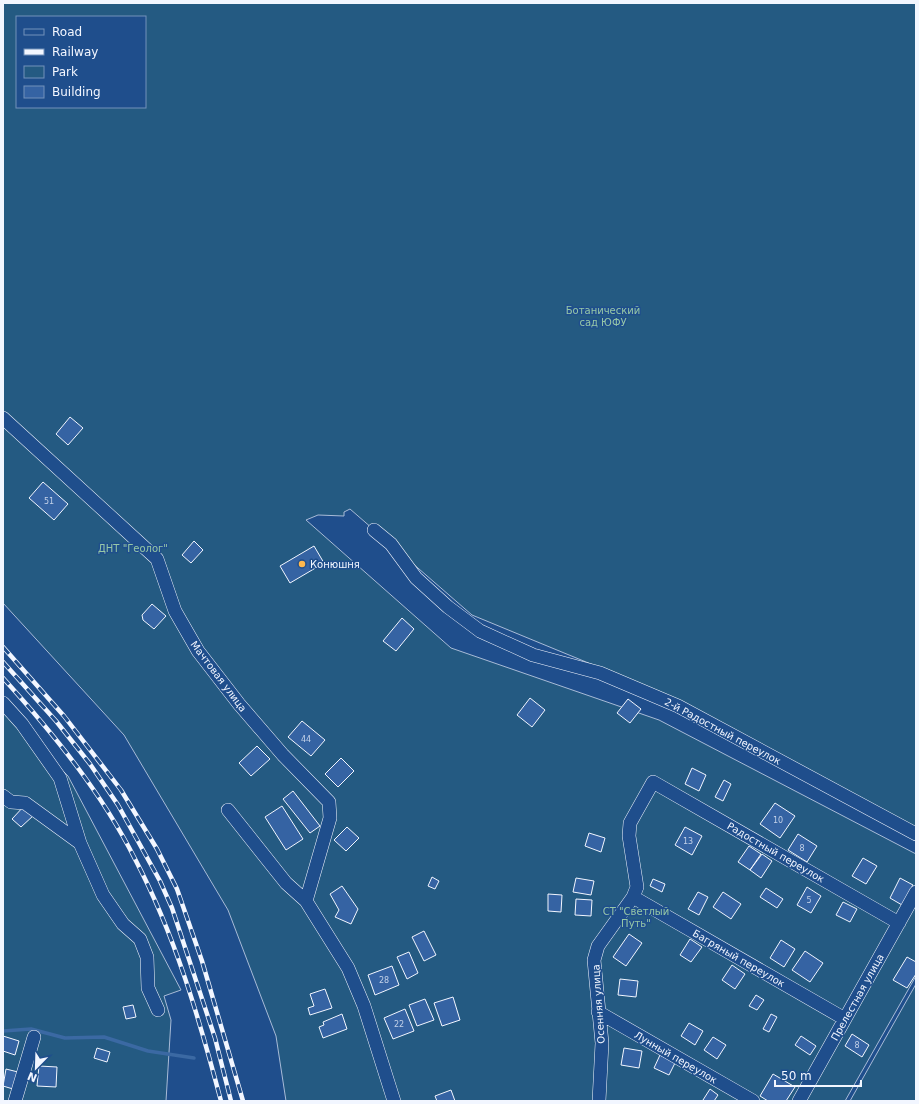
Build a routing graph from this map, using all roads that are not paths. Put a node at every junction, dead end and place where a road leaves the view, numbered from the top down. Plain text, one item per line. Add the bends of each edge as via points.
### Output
1 (3, 418) edge
2 (374, 530) dead end
3 (3, 703) edge
4 (653, 782) joint
5 (3, 796) edge
6 (228, 810) dead end
7 (916, 834) edge
8 (80, 843) junction
9 (916, 892) edge
10 (633, 896) junction
11 (306, 901) junction
12 (899, 923) junction
13 (158, 1010) dead end
14 (598, 1012) junction
15 (845, 1019) junction
16 (34, 1037) dead end
17 (15, 1101) edge
18 (394, 1101) edge
19 (599, 1101) edge
20 (753, 1101) edge
21 (799, 1101) edge

1 - 11 street, Мачтовая улица via 156,559 175,611 198,650 239,704 283,755 329,802 330,818
2 - 7 street, 2-й Радостный переулок via 391,544 416,578 480,631 533,655 600,673 678,706
3 - 8 street via 22,724 60,778
4 - 10 street, Осенняя улица via 630,823 629,836 637,886
4 - 12 street, Радостный переулок
5 - 8 street via 11,802 25,803
6 - 11 street via 286,883
8 - 13 street via 103,895 123,924 140,939 147,957 148,988
9 - 12 street, Прелестная улица
10 - 14 street, Осенняя улица via 598,946 594,960
10 - 15 street, Багряный переулок
11 - 18 street via 348,968 364,1006
12 - 15 street, Прелестная улица
14 - 19 street, Осенняя улица via 602,1043
14 - 20 street, Лунный переулок
15 - 21 street, Прелестная улица
16 - 17 street

